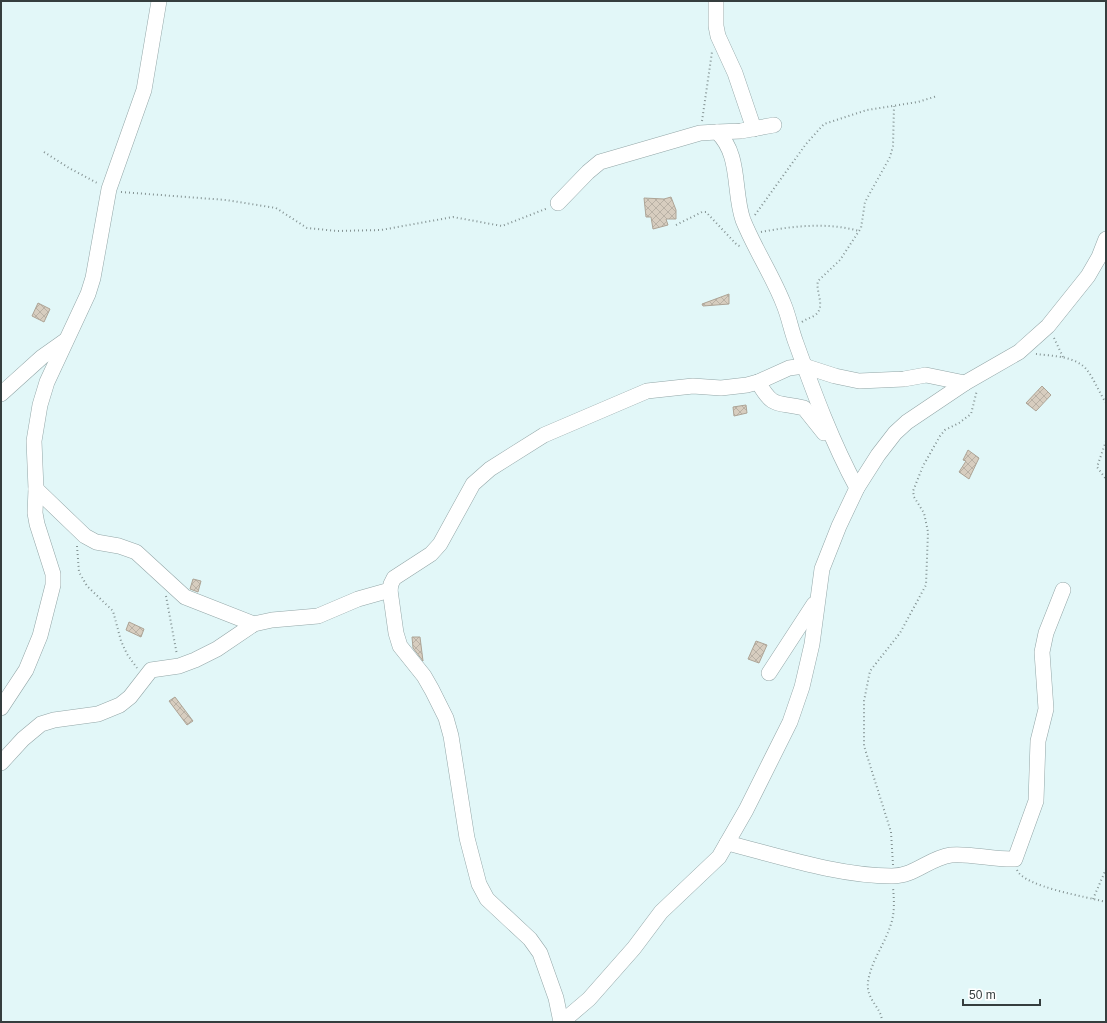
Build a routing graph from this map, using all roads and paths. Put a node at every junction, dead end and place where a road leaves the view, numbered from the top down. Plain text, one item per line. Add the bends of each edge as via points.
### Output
1 (159, 1) edge
2 (716, 1) edge
3 (718, 36) junction
4 (937, 96) dead end
5 (894, 106) junction
6 (774, 125) dead end
7 (748, 130) junction
8 (717, 132) junction
9 (700, 133) junction
10 (44, 152) dead end
11 (735, 169) junction
12 (108, 189) junction
13 (558, 203) joint
14 (676, 225) dead end
15 (859, 231) junction
16 (751, 238) junction
17 (1106, 239) edge
18 (801, 323) dead end
19 (1048, 326) junction
20 (67, 339) junction
21 (1019, 352) junction
22 (1063, 357) junction
23 (804, 366) junction
24 (982, 374) junction
25 (758, 382) junction
26 (965, 383) junction
27 (1, 394) edge
28 (1106, 402) edge
29 (1106, 440) edge
30 (838, 453) junction
31 (1106, 479) edge
32 (858, 488) junction
33 (36, 489) junction
34 (78, 531) junction
35 (164, 578) junction
36 (390, 590) junction
37 (1062, 590) dead end
38 (817, 598) junction
39 (254, 624) junction
40 (179, 666) junction
41 (770, 673) dead end
42 (144, 677) junction
43 (1, 708) edge
44 (1, 764) edge
45 (728, 843) junction
46 (1015, 859) junction
47 (1106, 869) edge
48 (893, 876) junction
49 (1093, 899) junction
50 (1106, 902) edge
51 (562, 1022) edge
52 (882, 1022) edge

1 - 12 street via 144,90
2 - 3 street
3 - 7 street via 735,74
3 - 9 path via 709,62
4 - 5 path
5 - 15 path via 890,157 865,202
5 - 16 path via 867,110 824,124 816,131 761,204
6 - 7 street
7 - 8 street
7 - 11 street via 736,153
8 - 9 street
8 - 11 street via 731,155
9 - 13 street via 600,162
10 - 12 path
11 - 16 street via 738,201
12 - 13 path via 226,200 276,208 308,228 337,231 381,230 453,218 502,226
12 - 20 street via 93,278
14 - 16 path via 706,212 737,245 746,248
15 - 16 path via 824,225 776,230
15 - 18 path via 840,260 818,281 821,306 818,312
16 - 23 street via 784,305
17 - 19 street via 1088,276
19 - 21 street
19 - 22 path
20 - 27 street
20 - 33 street via 47,382 38,411 34,441
21 - 22 path
21 - 24 street
22 - 28 path via 1086,369
23 - 25 street via 789,368
23 - 26 street via 860,381 926,375
23 - 30 street
24 - 26 street
24 - 48 path via 971,414 945,430 923,466 914,497 924,513 928,532 926,585 900,633 870,671 864,701 864,746 891,832
25 - 30 street via 769,399 776,403 804,408 809,412
25 - 36 street via 721,388 693,386 647,391 526,445 479,477 468,491 440,544 431,554 394,578
26 - 32 street via 901,427 887,443
29 - 31 path via 1097,467
30 - 32 street
32 - 38 street via 822,569
33 - 34 street
33 - 43 street via 35,513 53,574 53,585 40,636 26,670
34 - 35 street via 96,542 136,552
34 - 42 path via 79,572 86,586 113,612 127,654
35 - 39 street via 185,596
35 - 40 path
36 - 39 street via 358,599 318,616
36 - 51 street via 400,646 424,676 446,718 467,838 479,884 487,899 530,939 540,953
37 - 46 street via 1046,633 1042,652 1046,702 1038,741 1036,802
38 - 41 street
38 - 45 street via 809,664 790,722
39 - 40 street via 217,649
40 - 42 street via 151,670
42 - 44 street via 130,698 111,710 41,724 23,739
45 - 48 street via 836,870
45 - 51 street via 711,866 661,912 634,948 589,999
46 - 48 street via 998,860 952,855 941,857 917,870
46 - 49 path via 1019,875 1023,878 1042,886
47 - 49 path
48 - 52 path via 894,913 874,960 868,984 870,998 881,1013
49 - 50 path

